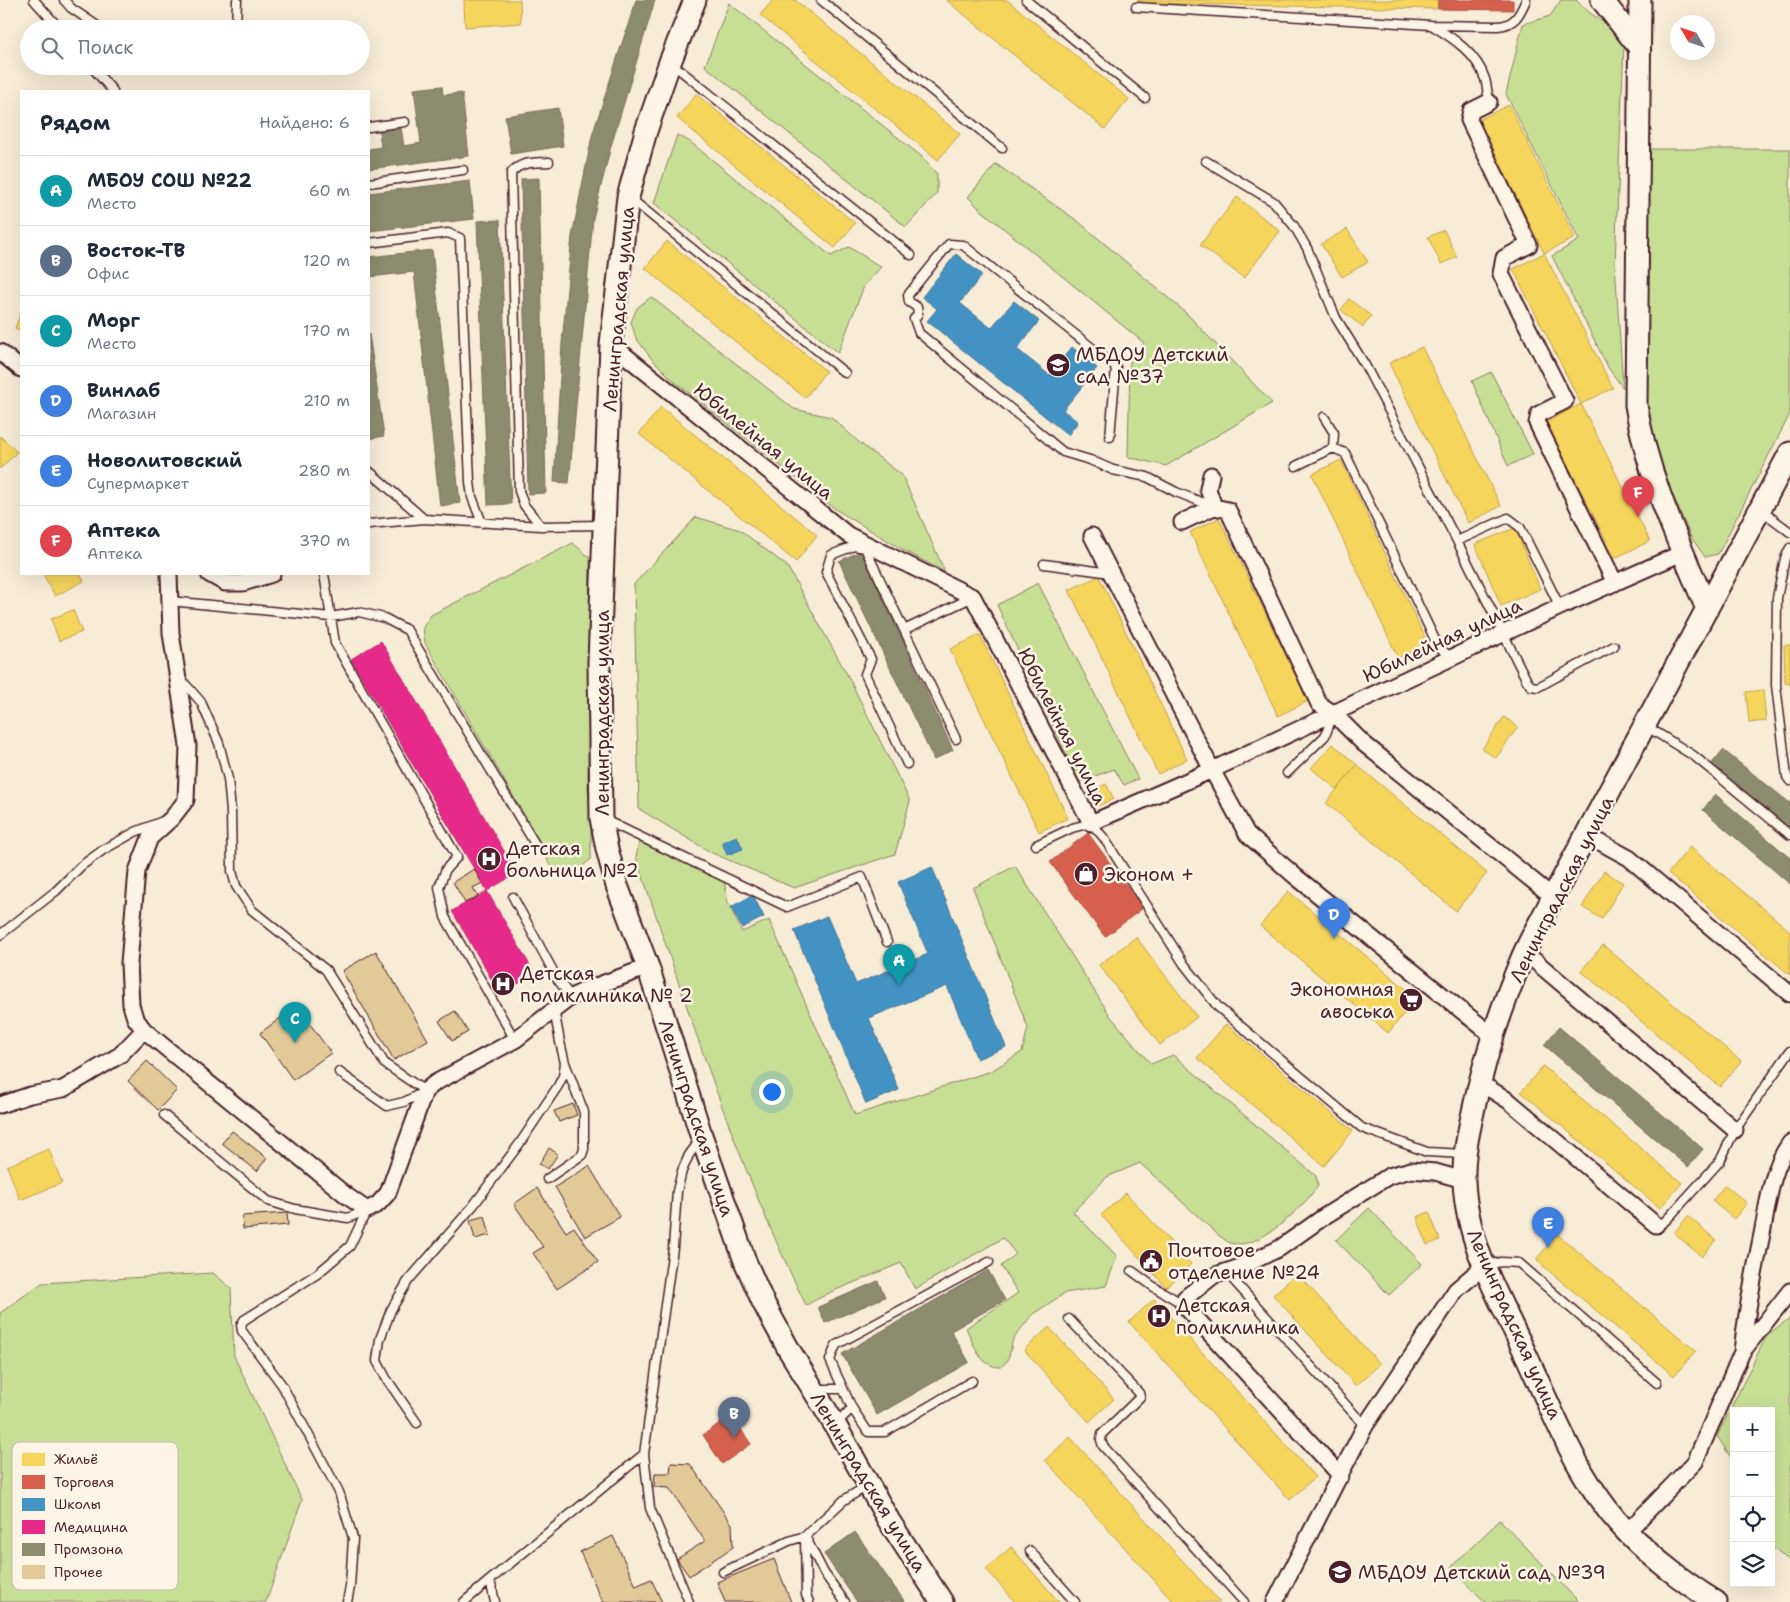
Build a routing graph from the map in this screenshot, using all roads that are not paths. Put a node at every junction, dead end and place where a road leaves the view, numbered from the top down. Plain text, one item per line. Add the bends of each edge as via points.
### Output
1 (34, 0) edge
2 (64, 0) edge
3 (237, 0) edge
4 (695, 0) edge
5 (821, 0) edge
6 (1026, 0) edge
7 (1526, 0) edge
8 (1602, 0) edge
9 (1640, 0) edge
10 (1136, 8) dead end
11 (52, 20) edge
12 (89, 20) edge
13 (236, 20) edge
14 (1431, 25) junction
15 (1640, 47) junction
16 (670, 62) junction
17 (98, 75) edge
18 (112, 90) edge
19 (1145, 98) dead end
20 (1489, 102) joint
21 (406, 122) dead end
22 (370, 126) edge
23 (1002, 148) dead end
24 (1206, 161) dead end
25 (549, 162) dead end
26 (463, 170) dead end
27 (370, 183) edge
28 (628, 197) junction
29 (370, 243) edge
30 (911, 255) dead end
31 (611, 344) junction
32 (0, 352) edge
33 (20, 368) edge
34 (844, 373) dead end
35 (1324, 417) dead end
36 (1110, 437) dead end
37 (1333, 448) junction
38 (1790, 453) edge
39 (1296, 466) dead end
40 (370, 472) edge
41 (1211, 475) dead end
42 (1214, 507) junction
43 (1761, 510) junction
44 (424, 519) junction
45 (1182, 522) dead end
46 (482, 523) junction
47 (370, 524) edge
48 (604, 525) junction
49 (541, 526) junction
50 (1790, 532) edge
51 (1092, 536) dead end
52 (847, 541) junction
53 (1457, 541) junction
54 (1790, 548) edge
55 (1682, 553) junction
56 (1044, 564) dead end
57 (1111, 573) junction
58 (169, 575) edge
59 (211, 575) edge
60 (269, 575) edge
61 (324, 575) edge
62 (1616, 583) junction
63 (973, 597) junction
64 (170, 601) junction
65 (1560, 607) junction
66 (1707, 609) junction
67 (331, 617) junction
68 (904, 630) junction
69 (1503, 634) junction
70 (1614, 646) dead end
71 (1451, 658) junction
72 (178, 675) junction
73 (1334, 713) junction
74 (1645, 725) junction
75 (956, 739) dead end
76 (907, 764) dead end
77 (1212, 770) junction
78 (1287, 773) dead end
79 (1790, 781) edge
80 (172, 818) junction
81 (601, 818) junction
82 (1090, 823) junction
83 (1587, 835) junction
84 (1790, 835) edge
85 (1036, 844) dead end
86 (538, 849) dead end
87 (513, 897) dead end
88 (1553, 897) junction
89 (0, 935) edge
90 (887, 942) dead end
91 (1523, 957) junction
92 (648, 968) junction
93 (1790, 994) edge
94 (571, 997) junction
95 (554, 1009) junction
96 (144, 1030) junction
97 (1493, 1036) junction
98 (515, 1040) junction
99 (1790, 1051) edge
100 (566, 1063) junction
101 (339, 1072) dead end
102 (1479, 1085) junction
103 (425, 1091) junction
104 (0, 1105) edge
105 (164, 1115) dead end
106 (1734, 1130) junction
107 (702, 1138) junction
108 (1790, 1143) edge
109 (1464, 1154) junction
110 (547, 1179) dead end
111 (1464, 1180) junction
112 (367, 1210) junction
113 (1656, 1225) joint
114 (989, 1262) dead end
115 (1484, 1265) junction
116 (1132, 1271) dead end
117 (1226, 1272) junction
118 (1790, 1291) edge
119 (1183, 1304) junction
120 (1069, 1318) dead end
121 (1742, 1352) junction
122 (972, 1381) dead end
123 (1657, 1384) dead end
124 (812, 1389) junction
125 (842, 1389) junction
126 (852, 1408) junction
127 (417, 1424) dead end
128 (835, 1425) junction
129 (1365, 1426) junction
130 (644, 1454) junction
131 (1340, 1476) junction
132 (868, 1484) junction
133 (1627, 1532) junction
134 (805, 1536) junction
135 (1030, 1551) dead end
136 (723, 1572) dead end
137 (490, 1580) junction
138 (1708, 1600) edge
139 (347, 1602) edge
140 (464, 1602) edge
141 (495, 1602) edge
142 (689, 1602) edge
143 (809, 1602) edge
144 (844, 1602) edge
145 (942, 1602) edge
146 (1075, 1602) edge
147 (1244, 1602) edge
148 (1275, 1602) edge

1 - 11 lane
2 - 12 lane
3 - 13 lane
4 - 16 main road, Ленинградская улица
5 - 23 lane
6 - 19 lane
7 - 14 lane via 1517,18 1506,25
8 - 15 main road
9 - 15 main road
10 - 14 lane
14 - 20 lane via 1453,38 1472,57 1484,77
15 - 55 main road via 1636,405 1648,459
16 - 28 main road, Ленинградская улица
16 - 30 lane
17 - 18 lane
20 - 62 street via 1470,111 1469,120 1529,246 1504,258 1501,274 1565,401 1538,414 1537,423
21 - 22 lane
24 - 53 lane via 1274,202 1294,226 1307,248 1336,318 1365,364
25 - 49 lane via 516,167 511,173 520,491 524,505
26 - 27 lane
28 - 31 main road, Ленинградская улица
28 - 34 lane
29 - 46 lane via 448,233 460,238 470,482
31 - 48 main road, Ленинградская улица
31 - 52 street, Юбилейная улица
32 - 33 street
35 - 37 lane via 1334,433
36 - 42 lane via 1116,367 963,245 949,244 908,295 909,302 917,307 918,314 914,319 919,333 1063,452 1112,470 1147,477
37 - 39 lane
37 - 71 lane via 1345,454 1438,646
38 - 43 main road, Ленинградская улица
40 - 44 lane
41 - 42 street via 1208,489
42 - 45 street
42 - 73 street via 1228,510 1320,704
43 - 50 lane
43 - 66 main road, Ленинградская улица
44 - 46 lane
44 - 47 lane
46 - 49 lane
48 - 49 lane
48 - 81 main road, Ленинградская улица via 599,662
51 - 57 street
52 - 63 street, Юбилейная улица
52 - 68 lane via 865,548
52 - 76 lane via 831,555 826,572 871,659 865,674
53 - 65 lane via 1508,518 1520,527
53 - 69 lane
54 - 79 lane via 1785,558 1778,598 1776,685
55 - 62 street, Юбилейная улица
55 - 66 main road
56 - 57 lane
57 - 77 street
58 - 64 street
59 - 60 street via 225,583 242,583
61 - 67 lane
62 - 65 street, Юбилейная улица
63 - 68 lane
63 - 82 street, Юбилейная улица
64 - 67 lane
64 - 72 street
65 - 69 street, Юбилейная улица
66 - 74 main road, Ленинградская улица
67 - 86 lane via 359,612 384,618 407,630
67 - 98 lane via 335,643 457,856 446,869 440,887 445,917
68 - 75 lane
69 - 70 lane via 1527,681 1538,688
69 - 71 street, Юбилейная улица
71 - 73 street, Юбилейная улица
72 - 80 street via 188,746 186,800
72 - 103 lane via 201,702 219,743 228,779 232,871 236,886 252,910 326,970 385,1064
73 - 77 street, Юбилейная улица
73 - 78 lane via 1325,736
73 - 88 street via 1363,743
74 - 83 main road, Ленинградская улица
74 - 84 lane via 1694,756
77 - 82 street, Юбилейная улица
77 - 97 street via 1248,834 1295,876
80 - 89 lane via 103,850
80 - 96 street via 150,838 137,871 129,963 131,1005
81 - 90 lane via 787,907 862,877
81 - 92 main road, Ленинградская улица via 617,886
82 - 85 lane
82 - 109 lane via 1104,838 1184,964 1218,1007 1362,1128 1426,1152
83 - 88 main road, Ленинградская улица
83 - 93 street via 1629,858
87 - 94 lane via 558,980
88 - 91 main road, Ленинградская улица
91 - 97 main road, Ленинградская улица
91 - 106 street via 1535,962
92 - 94 street
92 - 107 main road, Ленинградская улица
94 - 95 street
95 - 98 street
95 - 100 lane
96 - 104 street via 120,1055 63,1089
96 - 112 street
97 - 102 main road, Ленинградская улица
98 - 103 street via 435,1082
99 - 106 lane
100 - 110 lane via 584,1112 584,1149 582,1155
100 - 127 lane via 558,1086 520,1143 473,1206 408,1281 380,1339 377,1361
101 - 103 lane via 387,1106 404,1102
102 - 109 main road, Ленинградская улица
102 - 113 street via 1508,1101
103 - 112 street via 388,1193
105 - 112 lane via 268,1201 348,1218
106 - 113 lane via 1720,1161 1671,1216
107 - 124 main road, Ленинградская улица via 744,1260 763,1302
107 - 130 lane via 689,1155 677,1191 673,1248
108 - 121 street via 1783,1152 1772,1184 1746,1313
109 - 111 main road, Ленинградская улица
111 - 115 main road, Ленинградская улица via 1467,1212
111 - 117 street via 1411,1170 1389,1176 1280,1248
112 - 139 lane via 350,1246 317,1274 241,1325 242,1331 282,1386 339,1492 353,1538
114 - 125 lane via 836,1345 830,1360
115 - 123 lane via 1501,1262 1519,1264
115 - 129 street via 1456,1290
115 - 133 main road, Ленинградская улица via 1571,1451 1598,1496
116 - 119 lane
117 - 119 street via 1213,1276
117 - 129 lane
118 - 121 street
119 - 131 street
120 - 147 lane via 1139,1393 1140,1397 1102,1434 1104,1446
121 - 133 street via 1695,1462
122 - 126 lane via 885,1432 868,1432
124 - 125 lane
124 - 128 main road, Ленинградская улица
125 - 126 lane
126 - 128 lane
128 - 132 main road, Ленинградская улица
129 - 131 street
130 - 137 lane
130 - 142 lane via 650,1508
131 - 148 street
132 - 134 lane via 844,1500
132 - 145 main road, Ленинградская улица
133 - 138 main road, Ленинградская улица
134 - 136 lane
134 - 143 lane via 806,1595
134 - 144 lane
135 - 146 lane
137 - 140 lane
137 - 141 lane

